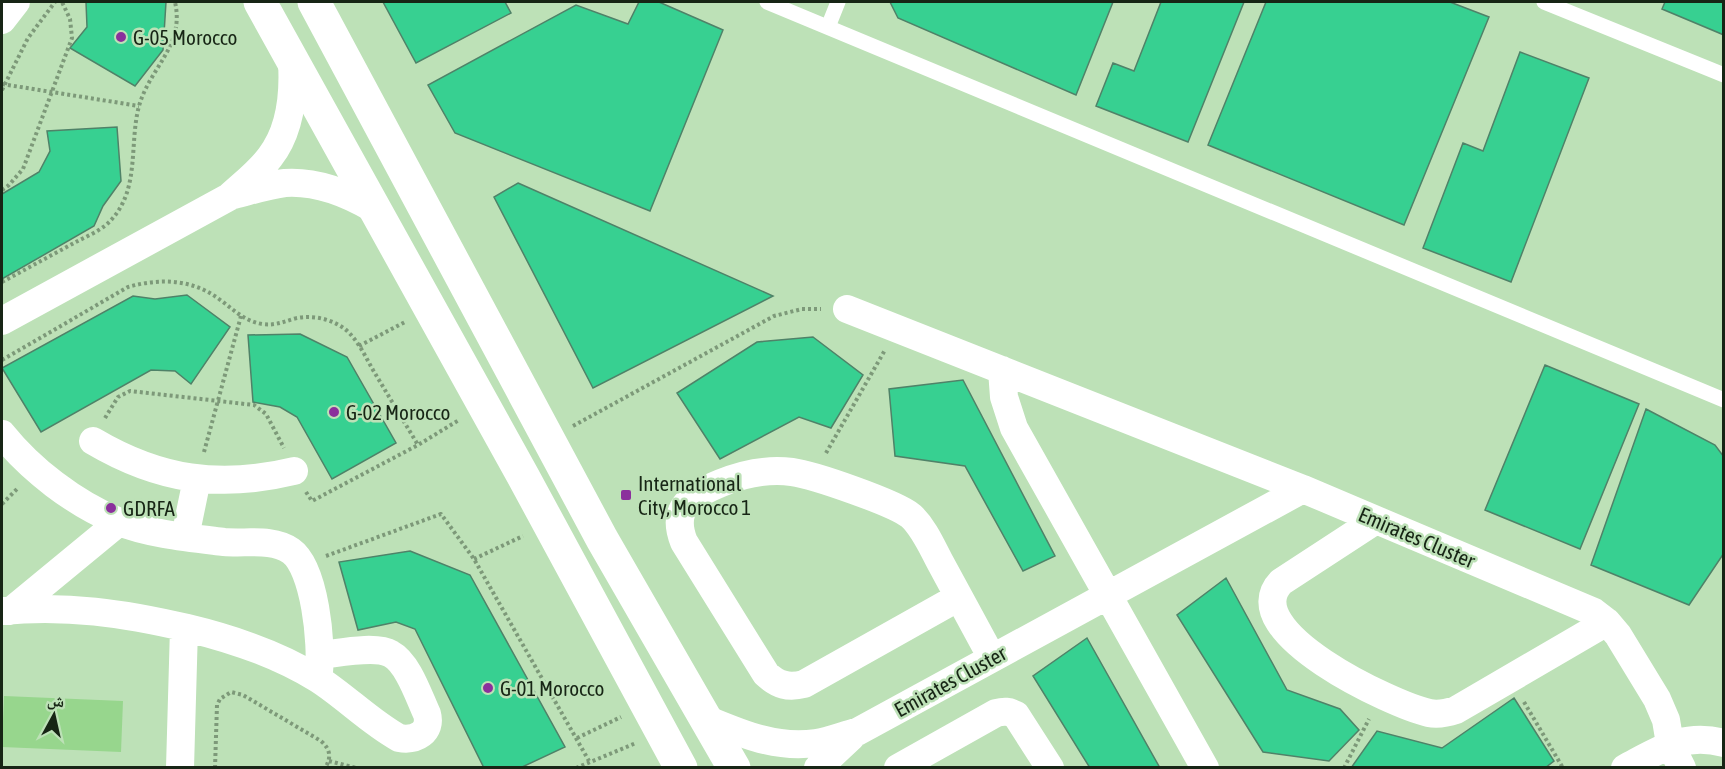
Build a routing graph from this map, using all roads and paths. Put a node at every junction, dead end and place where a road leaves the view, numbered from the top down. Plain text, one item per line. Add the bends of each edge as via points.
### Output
1 (16, 2) edge
2 (56, 2) edge
3 (62, 2) edge
4 (177, 2) edge
5 (260, 2) edge
6 (314, 2) edge
7 (767, 2) edge
8 (838, 2) edge
9 (1544, 2) edge
10 (2, 21) edge
11 (828, 27) junction
12 (292, 62) junction
13 (1724, 75) edge
14 (2, 84) edge
15 (2, 90) edge
16 (53, 92) junction
17 (139, 106) junction
18 (2, 190) edge
19 (229, 197) junction
20 (374, 209) junction
21 (2, 282) edge
22 (429, 309) junction
23 (847, 309) joint
24 (241, 316) junction
25 (2, 321) edge
26 (897, 329) junction
27 (359, 346) junction
28 (2, 360) edge
29 (1002, 370) junction
30 (1724, 400) edge
31 (216, 402) junction
32 (482, 406) junction
33 (2, 434) edge
34 (548, 439) junction
35 (93, 441) joint
36 (418, 445) junction
37 (294, 471) junction
38 (523, 476) junction
39 (812, 477) junction
40 (197, 479) junction
41 (1303, 489) junction
42 (1376, 520) junction
43 (119, 522) junction
44 (549, 524) junction
45 (185, 537) junction
46 (602, 539) junction
47 (474, 559) junction
48 (303, 564) junction
49 (1107, 596) junction
50 (959, 597) junction
51 (6, 611) edge
52 (1607, 622) junction
53 (184, 628) junction
54 (992, 658) junction
55 (1510, 678) junction
56 (1382, 695) junction
57 (706, 720) junction
58 (857, 732) junction
59 (577, 738) junction
60 (1724, 743) edge
61 (664, 744) edge
62 (1676, 756) edge
63 (329, 761) junction
64 (589, 761) junction
65 (180, 768) edge
66 (215, 768) edge
67 (326, 768) edge
68 (356, 768) edge
69 (576, 768) edge
70 (734, 768) edge
71 (818, 768) edge
72 (898, 768) edge
73 (1050, 768) edge
74 (1205, 768) edge
75 (1344, 768) edge
76 (1563, 768) edge
77 (1625, 768) edge

1 - 10 street
2 - 14 path via 28,38
3 - 16 path via 70,19 72,38
4 - 17 path via 174,41 148,82
5 - 12 street
6 - 34 street
7 - 11 lane
8 - 11 lane
9 - 13 lane
11 - 30 lane
12 - 19 street via 292,102 281,139 265,163
12 - 20 street
14 - 15 path
14 - 16 path
16 - 17 path
16 - 18 path via 23,169
17 - 21 path via 134,163 125,199 114,218
19 - 20 street via 284,183 303,184 340,192
19 - 25 street
20 - 22 street
22 - 27 path
22 - 32 street
23 - 26 street
23 - 34 path via 802,309 774,316
24 - 27 path via 272,325 296,318 322,318 345,329
24 - 28 path via 195,286 163,280 145,282 113,295
24 - 31 path
26 - 29 street
26 - 39 path
27 - 36 path
29 - 41 street
29 - 49 street via 1004,397 1014,428
31 - 35 path via 130,391 113,402
31 - 37 path via 261,408 271,420
31 - 40 path
32 - 36 path
32 - 38 street
33 - 43 street via 58,486
34 - 46 street
35 - 40 street via 153,469
36 - 37 path via 312,501
37 - 40 street via 244,480
38 - 44 street
38 - 46 street via 533,464 543,467 578,522
39 - 50 street via 911,516
39 - 50 street via 773,471 733,478 698,492 681,514 684,542 774,681 794,687 804,684
40 - 45 street
41 - 42 street, Emirates Cluster
41 - 49 street, Emirates Cluster
42 - 52 street, Emirates Cluster via 1594,612
42 - 56 street via 1281,582 1271,603 1276,617 1310,654
43 - 45 street
43 - 51 street
44 - 47 path
44 - 61 street
45 - 48 street via 280,546
46 - 57 street
47 - 48 path via 441,514
47 - 59 path
48 - 53 street via 317,617 320,667
49 - 54 street, Emirates Cluster
49 - 74 street
50 - 54 street
51 - 53 street via 81,609
52 - 55 street
52 - 62 street, Emirates Cluster via 1657,699
53 - 65 street
54 - 58 street, Emirates Cluster
55 - 56 street via 1456,710 1438,714
55 - 76 path
56 - 75 path
57 - 58 street, Emirates Cluster via 780,744 817,743
57 - 70 street
58 - 71 street, Emirates Cluster
59 - 61 path
59 - 64 path
60 - 62 street via 1700,739
61 - 64 path
62 - 77 street
63 - 66 path via 327,746 321,741 243,695 231,692 217,705
63 - 67 path
63 - 68 path
64 - 69 path
72 - 73 street via 1003,711 1016,715

